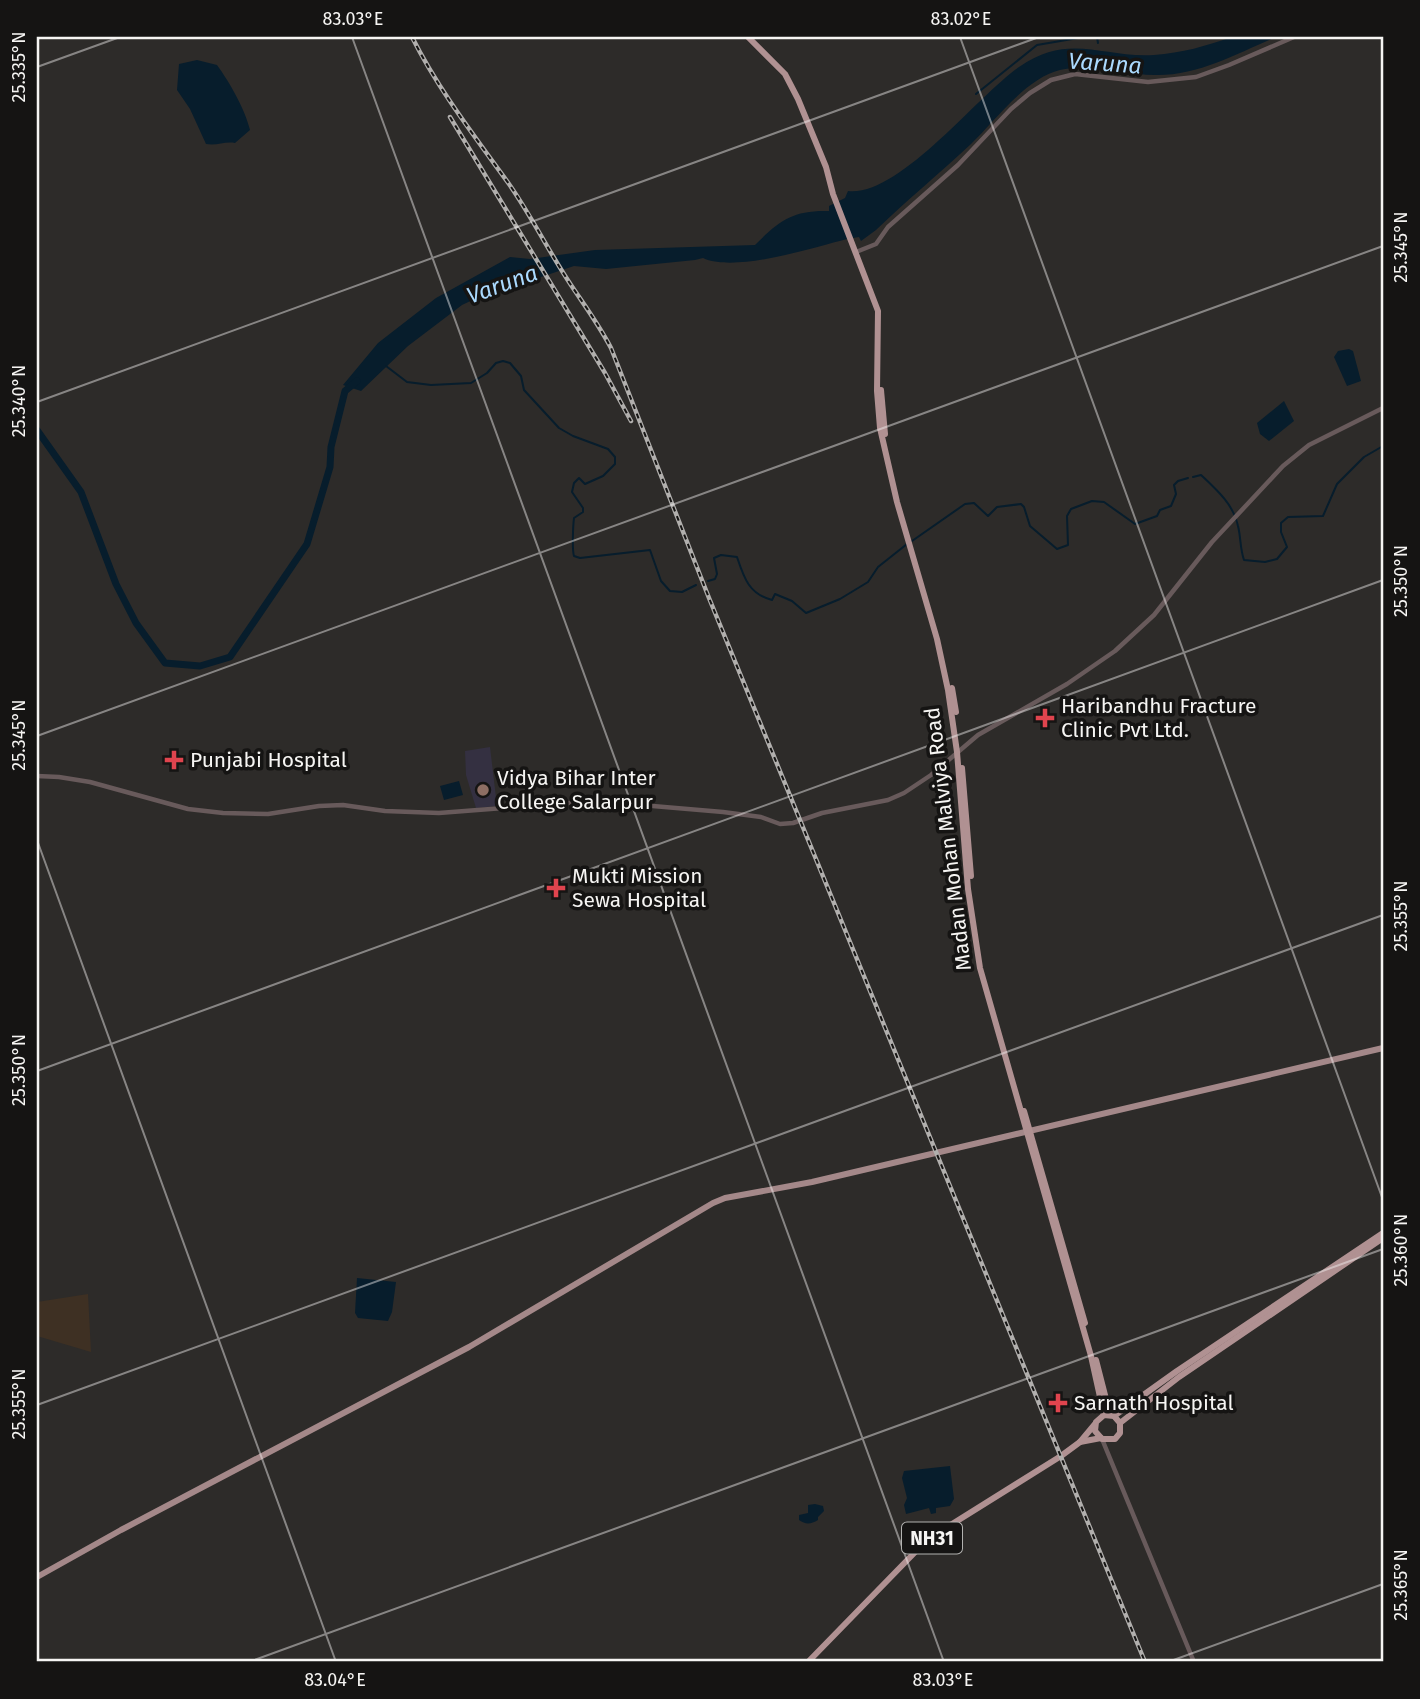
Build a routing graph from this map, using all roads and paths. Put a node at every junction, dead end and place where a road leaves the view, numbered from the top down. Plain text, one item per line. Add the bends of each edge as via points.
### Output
1 (748, 37) edge
2 (1294, 37) edge
3 (857, 254) junction
4 (1383, 408) edge
5 (959, 750) junction
6 (37, 776) edge
7 (1383, 1048) edge
8 (1027, 1130) junction
9 (1383, 1233) edge
10 (1383, 1238) edge
11 (1110, 1415) junction
12 (1121, 1423) junction
13 (1095, 1424) junction
14 (1101, 1439) junction
15 (1111, 1440) junction
16 (1080, 1442) junction
17 (1111, 1457) junction
18 (37, 1577) edge
19 (808, 1662) edge
20 (1194, 1662) edge

1 - 3 highway, Madan Mohan Malviya Road via 785,74 826,167
2 - 3 street via 1196,77 1148,82 1075,74 1051,80 1011,110 876,244
3 - 5 highway, Madan Mohan Malviya Road via 882,311 884,430 907,534 945,655
4 - 5 street via 1309,445 1262,487 1154,615 1122,645
5 - 6 street via 931,775 888,800 780,824 723,812 594,802 439,813 343,805 268,814 223,813 188,809 90,782
5 - 8 highway, Madan Mohan Malviya Road via 983,968
7 - 8 main road
8 - 11 highway, Madan Mohan Malviya Road
8 - 18 main road via 713,1203 469,1347
9 - 11 highway, NH31
10 - 12 highway via 1177,1379
11 - 12 highway
11 - 13 highway, NH31
12 - 15 highway via 1120,1433
13 - 14 highway
13 - 16 highway, NH31
14 - 15 highway, NH31
14 - 16 highway, NH31
14 - 17 street
15 - 17 street
16 - 19 highway, NH31 via 921,1546
17 - 20 street

